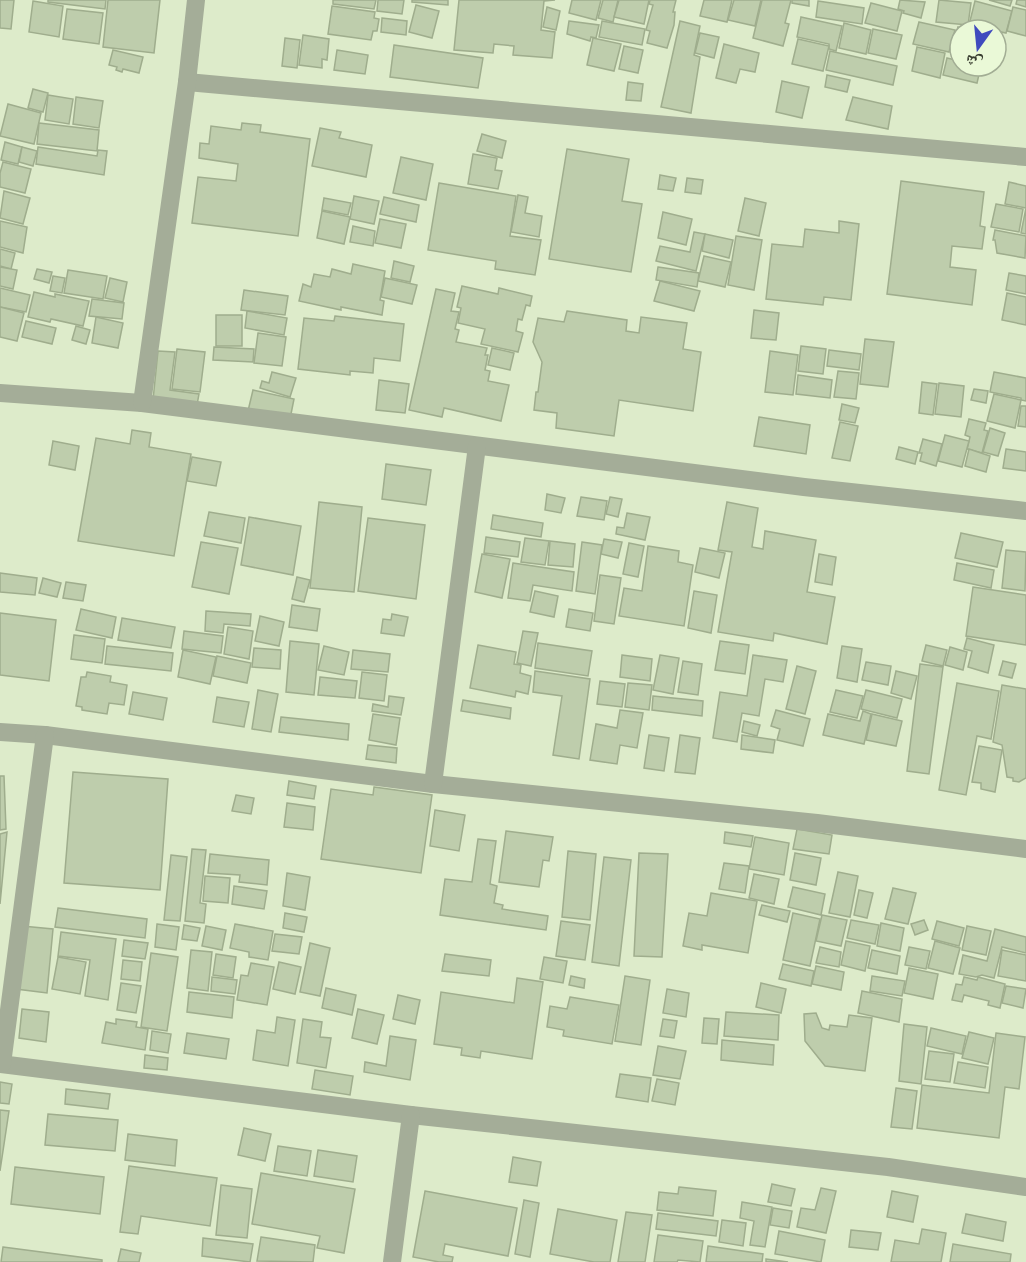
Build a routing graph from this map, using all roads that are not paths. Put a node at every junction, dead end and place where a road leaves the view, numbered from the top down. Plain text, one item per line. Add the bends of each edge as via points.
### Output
1 (196, 0) edge
2 (187, 82) junction
3 (1026, 157) edge
4 (0, 393) edge
5 (142, 403) junction
6 (477, 446) junction
7 (1026, 512) edge
8 (0, 732) edge
9 (45, 735) junction
10 (433, 784) junction
11 (1026, 849) edge
12 (1, 1064) edge
13 (411, 1115) junction
14 (1026, 1187) edge
15 (393, 1262) edge

1 - 2 street
2 - 3 street
2 - 5 street
4 - 5 street
5 - 6 street
6 - 7 street
6 - 10 street
8 - 9 street
9 - 10 street
9 - 12 street
10 - 11 street via 818,823
12 - 13 street
13 - 14 street via 888,1167
13 - 15 street

